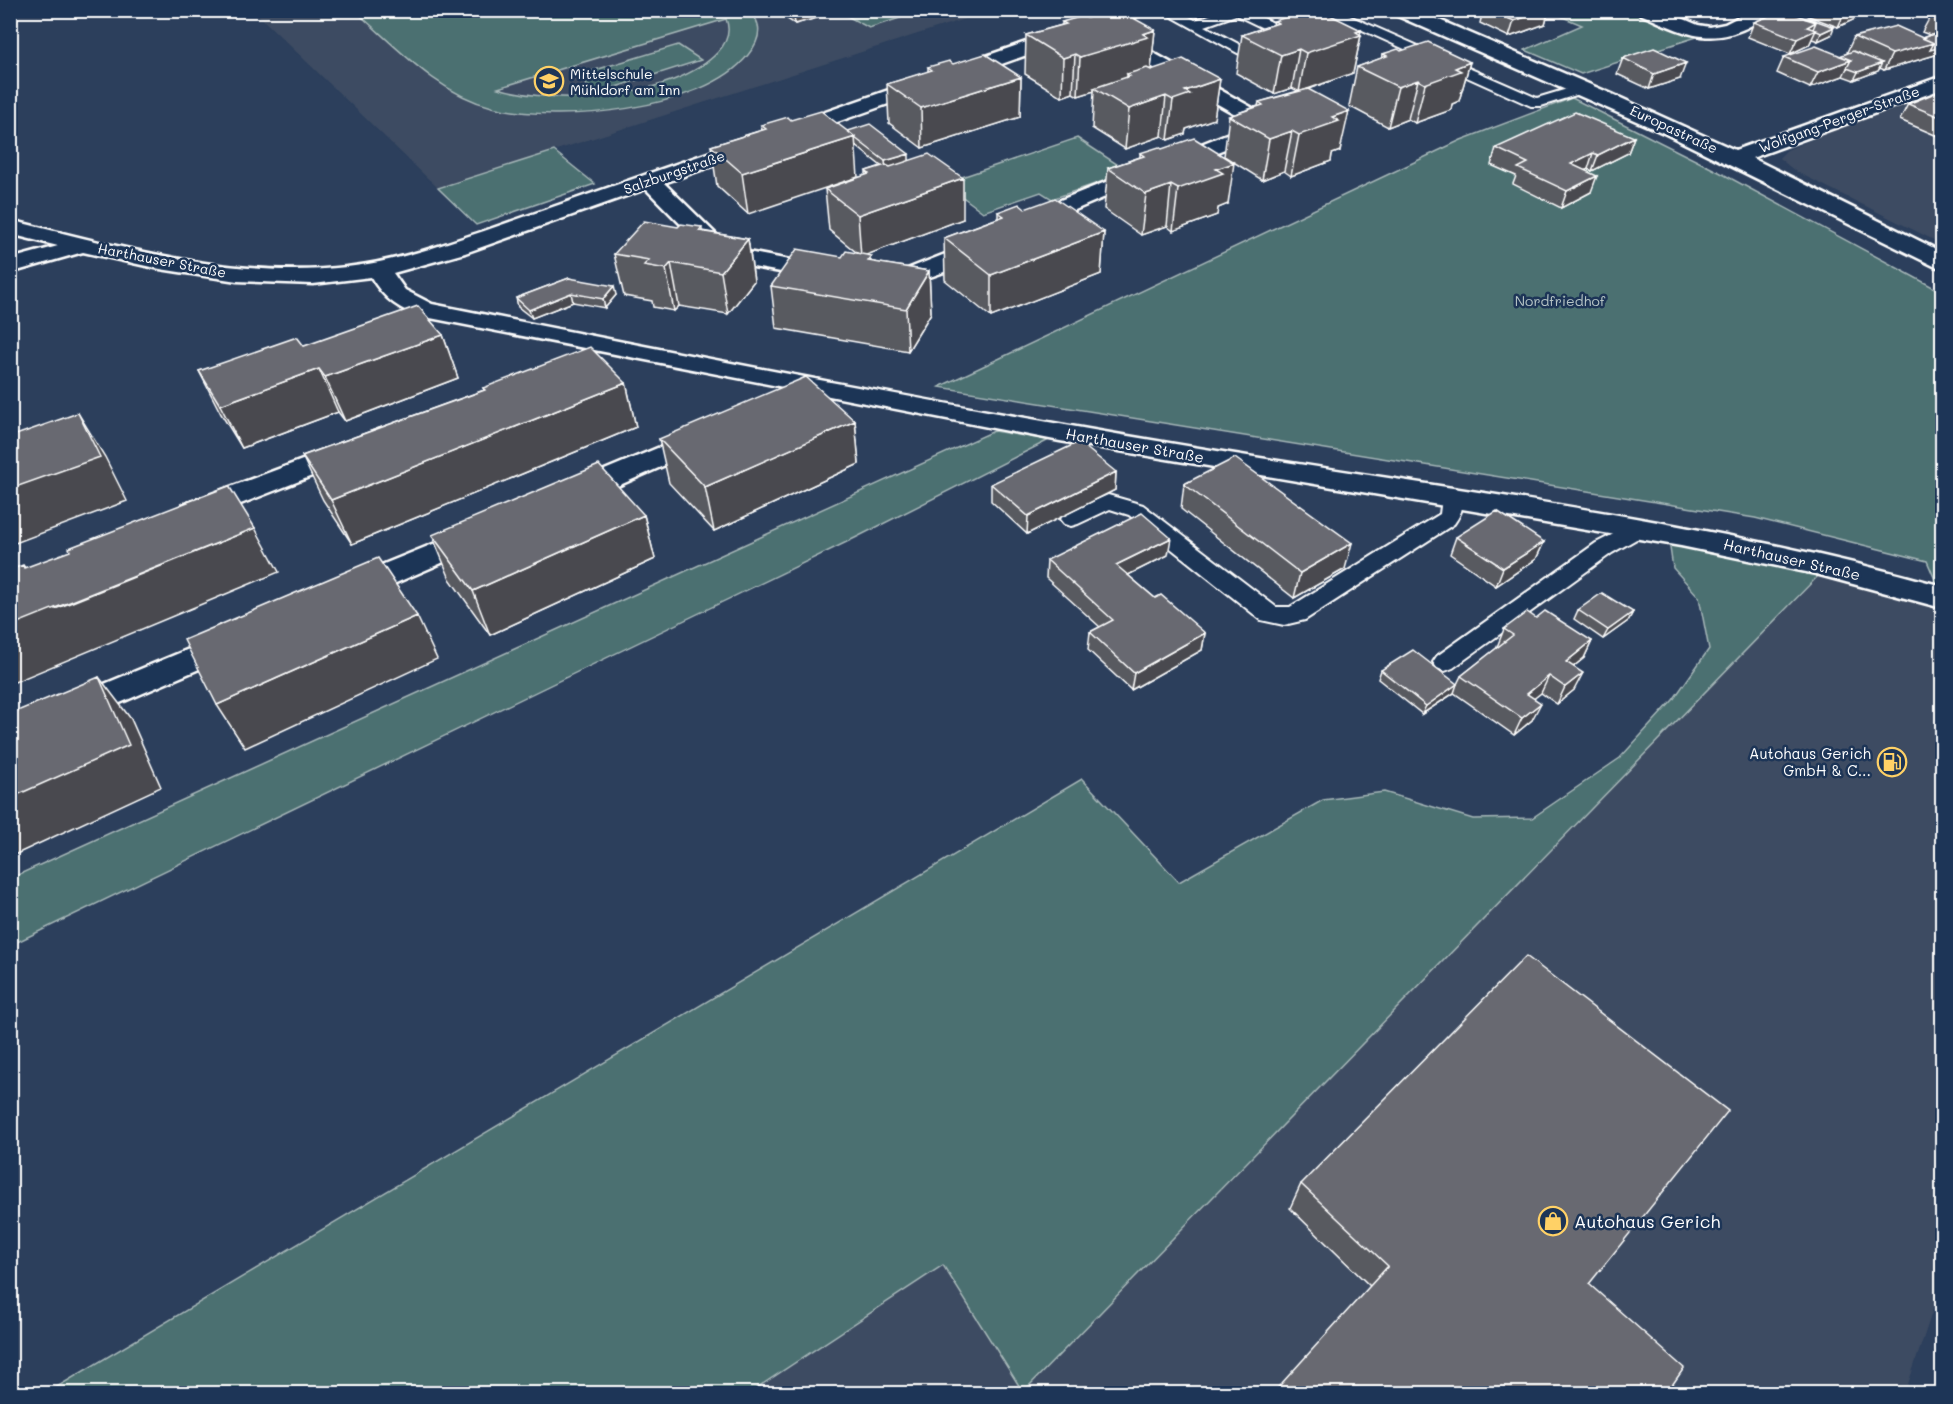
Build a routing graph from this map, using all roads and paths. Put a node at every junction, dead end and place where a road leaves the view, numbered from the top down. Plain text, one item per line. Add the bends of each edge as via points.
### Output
1 (1137, 10) edge
2 (1166, 10) edge
3 (1324, 10) edge
4 (1399, 10) edge
5 (1442, 10) edge
6 (1646, 10) edge
7 (1767, 10) edge
8 (1243, 11) edge
9 (1421, 20) junction
10 (1194, 25) junction
11 (1094, 26) junction
12 (1300, 40) edge
13 (1252, 57) edge
14 (1941, 83) edge
15 (1584, 88) junction
16 (1736, 157) junction
17 (650, 181) junction
18 (10, 227) edge
19 (81, 244) junction
20 (1942, 261) edge
21 (10, 266) edge
22 (379, 269) junction
23 (616, 348) junction
24 (571, 365) edge
25 (818, 389) junction
26 (776, 406) edge
27 (733, 425) edge
28 (366, 445) edge
29 (1452, 498) junction
30 (547, 506) edge
31 (1071, 519) dead end
32 (166, 522) edge
33 (504, 524) edge
34 (1639, 528) junction
35 (1942, 597) edge
36 (318, 604) edge
37 (264, 628) edge
38 (1445, 662) dead end
39 (10, 737) edge

1 - 11 street, Salzburgstraße
2 - 10 lane
3 - 15 lane via 1536,103
4 - 9 street, Europastraße
5 - 9 lane
6 - 7 street via 1713,32
8 - 10 lane
8 - 12 lane
9 - 15 street, Europastraße
10 - 13 lane
11 - 17 street, Salzburgstraße
11 - 17 street via 1253,116 1257,123 1252,131 1061,208 999,241 885,284 731,256 720,251
14 - 16 street, Wolfgang-Perger-Straße
15 - 16 street, Europastraße
16 - 20 street, Europastraße
17 - 22 street, Salzburgstraße
18 - 19 street, Harthauser Straße
19 - 21 street
19 - 22 street, Harthauser Straße via 193,268 280,277
22 - 23 street, Harthauser Straße via 394,294 425,310
23 - 24 street
23 - 25 street, Harthauser Straße
25 - 26 street
25 - 29 street, Harthauser Straße
27 - 30 street
28 - 32 street
29 - 31 lane via 1447,519 1297,614 1284,617 1269,614 1136,510 1107,502
29 - 34 street, Harthauser Straße
33 - 36 street
34 - 35 street, Harthauser Straße via 1807,561
34 - 38 lane via 1604,548
37 - 39 street

